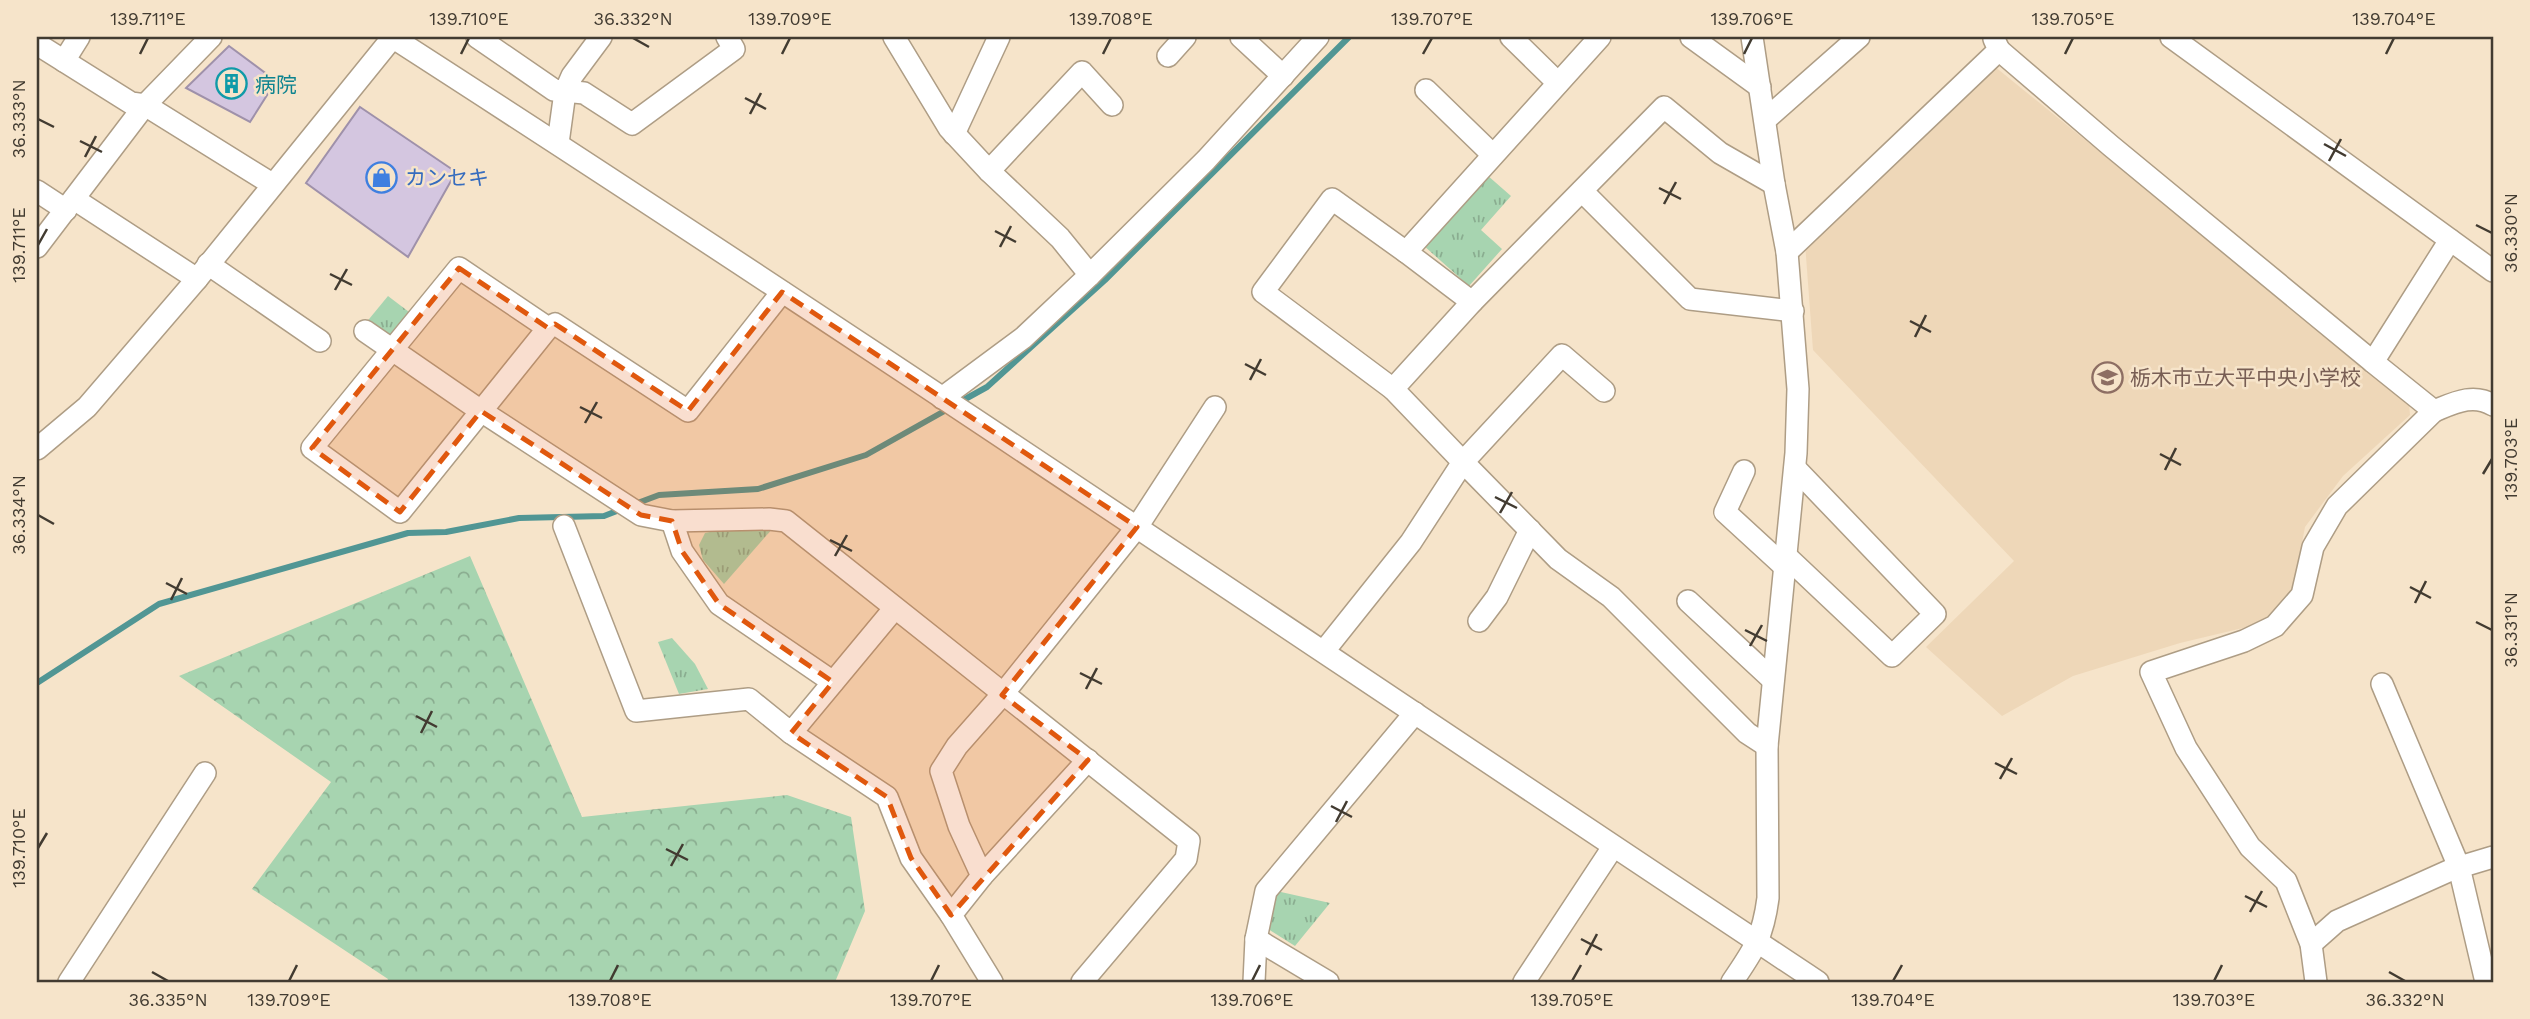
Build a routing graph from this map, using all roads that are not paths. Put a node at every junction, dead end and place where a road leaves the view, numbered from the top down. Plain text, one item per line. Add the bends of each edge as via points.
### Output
1 (79, 37) edge
2 (211, 37) edge
3 (393, 37) edge
4 (477, 37) edge
5 (601, 37) edge
6 (727, 37) edge
7 (894, 37) edge
8 (999, 37) edge
9 (1185, 37) edge
10 (1241, 37) edge
11 (1318, 37) edge
12 (1511, 37) edge
13 (1600, 37) edge
14 (1690, 37) edge
15 (1752, 37) edge
16 (1859, 37) edge
17 (2171, 37) edge
18 (1996, 43) edge
19 (37, 44) edge
20 (1168, 56) dead end
21 (64, 61) junction
22 (1283, 76) junction
23 (1558, 83) junction
24 (1760, 87) junction
25 (1426, 90) dead end
26 (565, 92) junction
27 (145, 105) junction
28 (1112, 106) dead end
29 (1765, 120) junction
30 (954, 134) junction
31 (558, 143) junction
32 (1493, 155) junction
33 (989, 171) junction
34 (272, 184) junction
35 (1774, 184) junction
36 (37, 191) edge
37 (1582, 191) junction
38 (70, 204) junction
39 (2450, 240) junction
40 (37, 247) edge
41 (1787, 252) junction
42 (1406, 253) junction
43 (203, 271) junction
44 (2493, 271) edge
45 (1090, 275) junction
46 (782, 292) junction
47 (1472, 302) junction
48 (1793, 311) junction
49 (548, 328) junction
50 (365, 331) dead end
51 (320, 341) dead end
52 (391, 349) junction
53 (2373, 362) junction
54 (1393, 390) junction
55 (1604, 391) dead end
56 (942, 398) junction
57 (2493, 405) edge
58 (1215, 407) dead end
59 (481, 411) junction
60 (2434, 411) junction
61 (37, 449) edge
62 (1463, 462) junction
63 (1795, 468) junction
64 (1744, 471) dead end
65 (672, 521) junction
66 (564, 526) dead end
67 (1138, 527) junction
68 (1530, 530) junction
69 (1785, 561) junction
70 (1688, 601) dead end
71 (894, 608) junction
72 (1479, 621) dead end
73 (1324, 651) junction
74 (1773, 680) junction
75 (834, 682) junction
76 (2382, 684) dead end
77 (1002, 695) junction
78 (1415, 712) junction
79 (791, 733) junction
80 (1767, 746) junction
81 (1088, 760) junction
82 (205, 773) dead end
83 (1613, 847) junction
84 (2493, 857) edge
85 (2459, 867) junction
86 (982, 876) junction
87 (951, 915) junction
88 (1256, 939) junction
89 (1758, 943) junction
90 (2311, 944) junction
91 (69, 982) edge
92 (992, 982) edge
93 (1082, 982) edge
94 (1254, 982) edge
95 (1328, 982) edge
96 (1524, 982) edge
97 (1732, 982) edge
98 (1818, 982) edge
99 (2316, 982) edge
100 (2486, 982) edge

1 - 21 street
2 - 27 street
3 - 31 street
3 - 34 street
4 - 26 street via 554,90
5 - 26 street
6 - 26 street via 734,49 632,124 584,93
7 - 30 street
8 - 30 street
9 - 20 street
10 - 22 street
11 - 22 street
12 - 23 street
13 - 23 street
14 - 24 street
15 - 24 street
16 - 29 street
17 - 39 street
18 - 41 street
18 - 53 street via 2111,146
19 - 21 street
21 - 27 street via 131,103
22 - 45 street
23 - 32 street
24 - 29 street
25 - 32 street
26 - 31 street
27 - 34 street
27 - 38 street
28 - 33 street via 1082,72
29 - 35 street
30 - 33 street
31 - 46 street
32 - 42 street
33 - 45 street via 1060,238
34 - 43 street
35 - 37 street via 1720,153 1664,107
35 - 41 street
36 - 38 street
37 - 47 street
37 - 48 street via 1690,299
38 - 40 street
38 - 43 street
39 - 44 street
39 - 53 street
41 - 48 street
42 - 47 street
42 - 54 street via 1332,198 1263,292
43 - 51 street
43 - 61 street via 87,407
45 - 56 street via 1023,338
46 - 49 street via 688,411 555,324
46 - 56 street
47 - 54 street
48 - 63 street via 1798,389
49 - 52 street via 459,268
49 - 59 street
50 - 52 street
52 - 59 street
52 - 59 street via 312,448 400,512
53 - 60 street
54 - 62 street
55 - 62 street via 1562,355
56 - 67 street
57 - 60 street via 2480,399 2463,400
58 - 67 street
59 - 65 street via 641,515
60 - 90 street via 2337,506 2313,547 2302,595 2275,626 2244,641 2151,671 2186,748 2250,847 2286,881
62 - 68 street
62 - 73 street via 1411,542
63 - 69 street
63 - 69 street via 1935,614 1892,656
64 - 69 street via 1725,512
65 - 71 street via 786,521
65 - 75 street via 682,551 719,604
66 - 79 street via 636,711 749,699
67 - 73 street
67 - 77 street
68 - 72 street via 1497,597
68 - 80 street via 1558,559 1611,597 1746,733
69 - 74 street
70 - 74 street
71 - 75 street
71 - 77 street
73 - 78 street
74 - 80 street
75 - 79 street
76 - 85 street
77 - 81 street
77 - 86 street via 941,771
78 - 83 street
78 - 88 street via 1266,891
79 - 87 street via 887,797 911,858
80 - 89 street via 1768,898
81 - 86 street
81 - 93 street via 1189,841 1190,849
82 - 91 street
83 - 89 street
83 - 96 street
84 - 85 street
85 - 90 street via 2337,921
85 - 100 street
86 - 87 street
87 - 92 street
88 - 94 street
88 - 95 street
89 - 97 street
89 - 98 street
90 - 99 street

